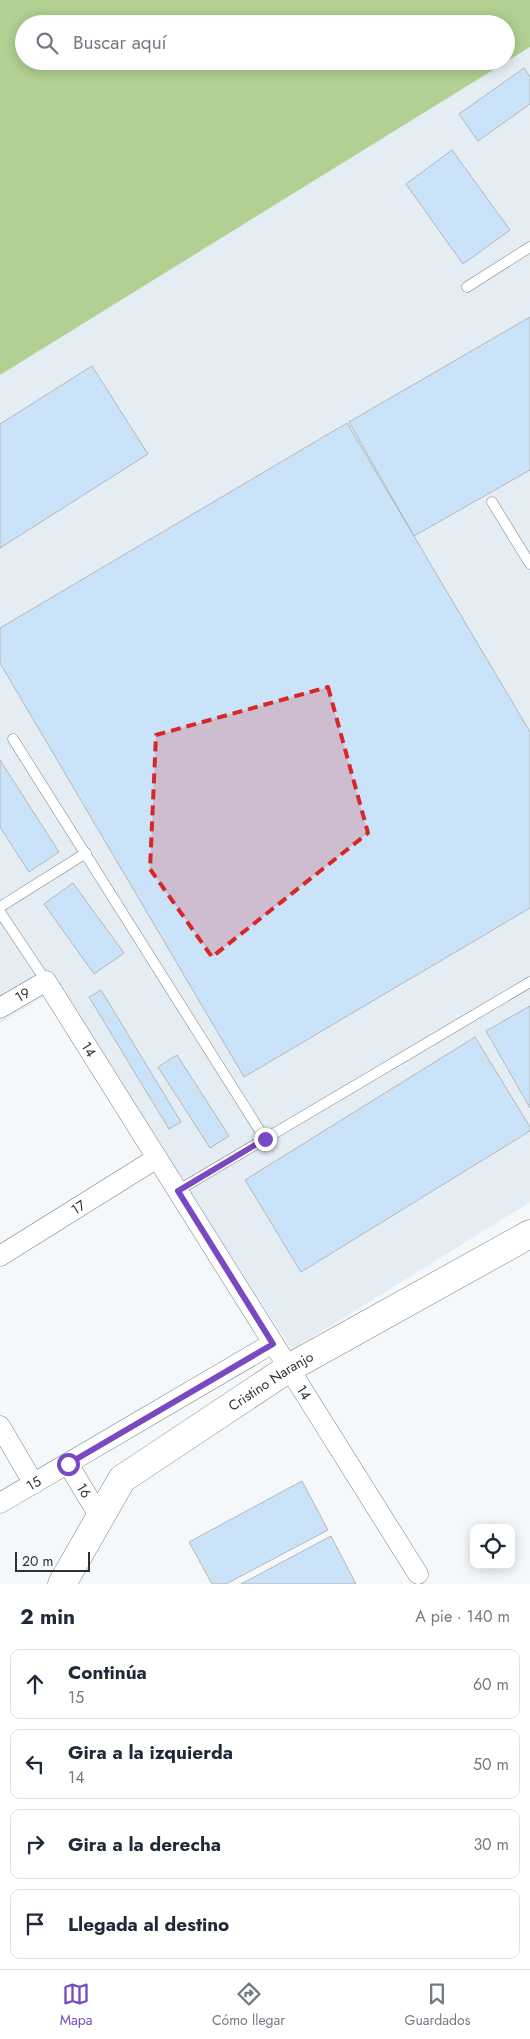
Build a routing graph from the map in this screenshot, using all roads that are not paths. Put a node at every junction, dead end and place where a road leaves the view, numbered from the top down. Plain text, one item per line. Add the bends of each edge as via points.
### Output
1 (530, 247) edge
2 (467, 287) dead end
3 (492, 502) dead end
4 (530, 564) edge
5 (13, 739) dead end
6 (86, 853) junction
7 (0, 907) edge
8 (0, 912) edge
9 (46, 981) junction
10 (530, 982) edge
11 (0, 1008) edge
12 (265, 1139) junction
13 (157, 1158) junction
14 (178, 1191) junction
15 (530, 1234) edge
16 (0, 1256) edge
17 (273, 1344) junction
18 (289, 1368) junction
19 (0, 1426) edge
20 (68, 1464) junction
21 (34, 1484) junction
22 (0, 1503) edge
23 (100, 1517) junction
24 (418, 1574) dead end
25 (62, 1584) edge

1 - 2 lane
3 - 4 lane
5 - 6 lane
6 - 7 lane
6 - 12 lane
8 - 9 lane
9 - 11 street, 19
9 - 13 street, 14
10 - 12 lane
12 - 14 lane
13 - 14 street, 14
13 - 16 street, 17
14 - 17 street, 14
15 - 18 street, Cristino Naranjo
17 - 18 street, 14
17 - 20 street, 15
18 - 23 street, Cristino Naranjo via 122,1479
18 - 24 street, 14
19 - 21 street
20 - 21 street, 15
20 - 23 street, 16
21 - 22 street, 15
23 - 25 street, Cristino Naranjo

